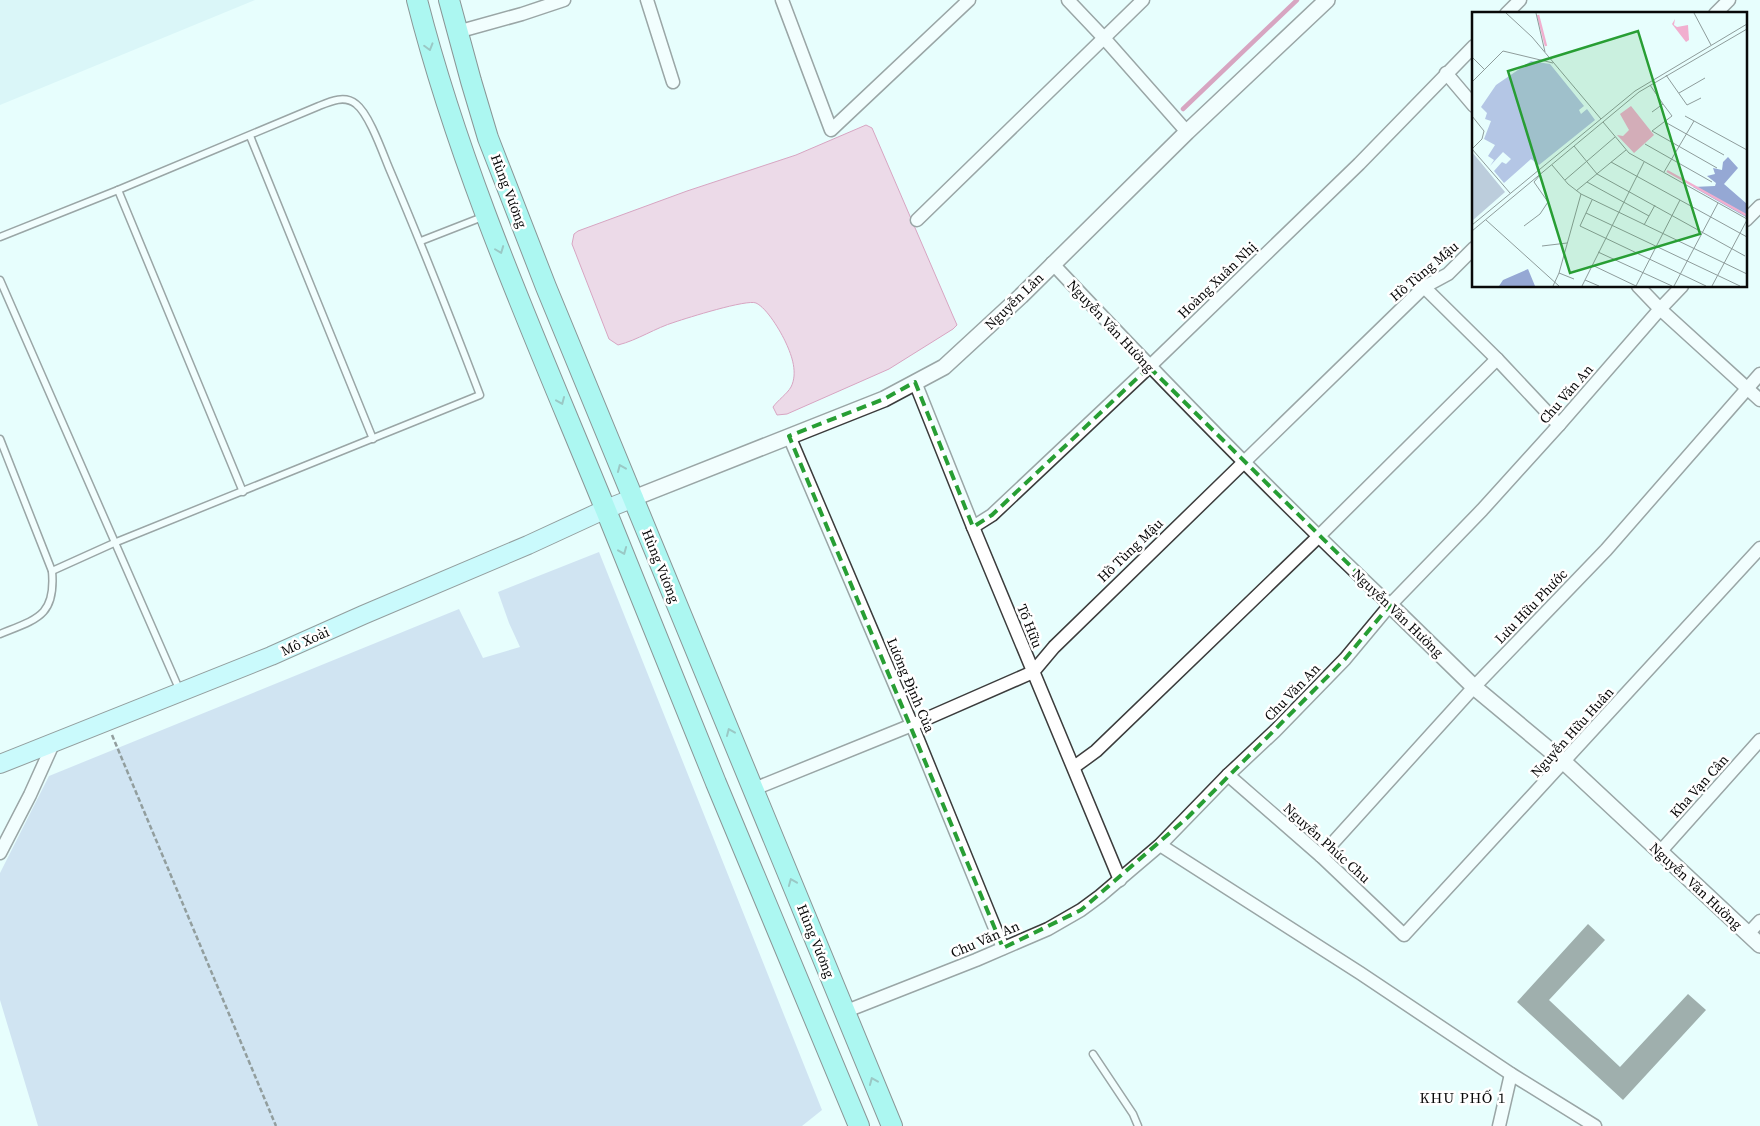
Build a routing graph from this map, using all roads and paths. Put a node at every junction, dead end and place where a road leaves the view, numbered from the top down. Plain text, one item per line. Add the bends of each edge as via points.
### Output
1 (417, 0) edge
2 (449, 0) edge
3 (564, 0) edge
4 (647, 0) edge
5 (969, 0) edge
6 (1068, 0) edge
7 (1143, 0) edge
8 (1327, 0) edge
9 (1520, 0) edge
10 (1729, 0) edge
11 (786, 2) edge
12 (1508, 12) edge
13 (1717, 12) edge
14 (457, 32) junction
15 (1104, 38) junction
16 (1472, 48) edge
17 (1446, 73) junction
18 (673, 82) dead end
19 (1472, 104) edge
20 (1187, 132) junction
21 (250, 136) junction
22 (118, 190) junction
23 (1760, 206) edge
24 (487, 215) junction
25 (1748, 218) edge
26 (917, 220) dead end
27 (0, 237) edge
28 (421, 241) junction
29 (1472, 250) edge
30 (1052, 263) junction
31 (0, 280) edge
32 (1424, 287) junction
33 (1640, 288) edge
34 (1680, 288) edge
35 (1660, 309) junction
36 (1497, 359) junction
37 (1149, 366) junction
38 (1760, 374) edge
39 (916, 382) junction
40 (1746, 388) junction
41 (1760, 400) edge
42 (1559, 425) junction
43 (789, 436) junction
44 (0, 439) edge
45 (373, 439) junction
46 (1243, 461) junction
47 (243, 492) junction
48 (634, 498) junction
49 (606, 509) junction
50 (974, 528) junction
51 (1318, 537) junction
52 (114, 544) junction
53 (1760, 548) edge
54 (52, 570) junction
55 (1390, 605) junction
56 (0, 634) edge
57 (1034, 672) junction
58 (1474, 687) junction
59 (180, 692) junction
60 (106, 722) junction
61 (912, 725) junction
62 (1760, 740) edge
63 (52, 744) junction
64 (1564, 762) junction
65 (0, 764) edge
66 (1074, 768) junction
67 (1228, 775) junction
68 (754, 789) junction
69 (1160, 845) junction
70 (1660, 852) junction
71 (0, 853) edge
72 (1321, 856) junction
73 (1120, 880) junction
74 (1760, 921) edge
75 (1748, 934) junction
76 (1404, 935) joint
77 (1760, 945) edge
78 (1002, 948) junction
79 (844, 1012) junction
80 (1093, 1054) dead end
81 (1512, 1074) junction
82 (276, 1126) edge
83 (859, 1126) edge
84 (892, 1126) edge
85 (1138, 1126) edge
86 (1499, 1126) edge
87 (1595, 1126) edge

1 -> 24 main road via 448,112
2 - 14 main road, Hùng Vương
3 - 14 street
4 - 18 street
5 - 11 street via 831,130
6 - 15 street
7 - 15 street
8 - 20 street, Nguyễn Lân
9 - 12 street
10 - 13 street
48 -> 14 main road, Hùng Vương via 570,347 488,138
15 - 20 street
15 - 26 street
16 - 17 street, Hoàng Xuân Nhị
17 - 19 street
17 - 37 street, Hoàng Xuân Nhị via 1359,164
20 - 30 street, Nguyễn Lân
21 - 22 lane
21 - 28 lane via 330,102 352,101 358,105 374,132
21 - 45 lane
22 - 27 lane
22 - 47 lane
23 - 25 street
24 - 28 lane
24 -> 49 main road
28 - 45 lane via 480,395
29 - 32 street, Hồ Tùng Mậu via 1448,274
30 - 37 street, Nguyễn Văn Hưởng
30 - 39 street, Nguyễn Lân via 944,367
31 - 52 lane
32 - 36 street
32 - 46 street, Hồ Tùng Mậu
33 - 35 street
34 - 35 street, Chu Văn An
35 - 40 street
35 - 42 street, Chu Văn An
36 - 42 street
36 - 51 street
37 - 46 street, Nguyễn Văn Hưởng
37 - 50 street, Hoàng Xuân Nhị via 992,515
38 - 40 street, Lưu Hữu Phước
39 - 43 street, Nguyễn Lân via 884,399
39 - 50 street, Tố Hữu
40 - 41 street
40 - 58 street, Lưu Hữu Phước via 1606,550
42 - 55 street, Chu Văn An
43 - 48 street, Nguyễn Lân
43 - 61 street, Lương Định Của
44 - 54 lane
45 - 47 lane
46 - 51 street, Nguyễn Văn Hưởng
46 - 57 street, Hồ Tùng Mậu via 1054,647
47 - 52 lane
48 - 49 main road, Mô Xoài
68 -> 48 main road, Hùng Vương
49 - 59 main road, Mô Xoài via 271,656
49 -> 83 main road
50 - 57 street, Tố Hữu
51 - 55 street, Nguyễn Văn Hưởng
51 - 66 street via 1096,751
52 - 54 lane
52 - 59 lane
53 - 64 street, Nguyễn Hữu Huân
54 - 56 lane via 52,594 45,610 28,623
55 - 58 street, Nguyễn Văn Hưởng
55 - 67 street, Chu Văn An via 1345,659 1275,732
57 - 61 street, Hồ Tùng Mậu
57 - 66 street, Tố Hữu
58 - 64 street, Nguyễn Văn Hưởng
58 - 72 street, Lưu Hữu Phước
59 - 60 main road, Mô Xoài
60 - 63 main road, Mô Xoài
60 - 82 path
61 - 68 street, Hồ Tùng Mậu
61 - 78 street, Lương Định Của
62 - 70 street, Kha Vạn Cân
63 - 65 main road, Mô Xoài
63 - 71 street
64 - 70 street, Nguyễn Văn Hưởng
64 - 76 street, Nguyễn Hữu Huân
66 - 73 street, Tố Hữu
67 - 69 street, Chu Văn An
67 - 72 street, Nguyễn Phúc Chu
79 -> 68 main road, Hùng Vương
69 - 73 street, Chu Văn An
69 - 81 street
70 - 75 street, Nguyễn Văn Hưởng
72 - 76 street, Nguyễn Phúc Chu
73 - 78 street, Chu Văn An via 1064,920
74 - 75 street
75 - 77 street, Nguyễn Văn Hưởng
78 - 79 street, Chu Văn An
84 -> 79 main road, Hùng Vương
80 - 85 lane
81 - 86 street
81 - 87 street

